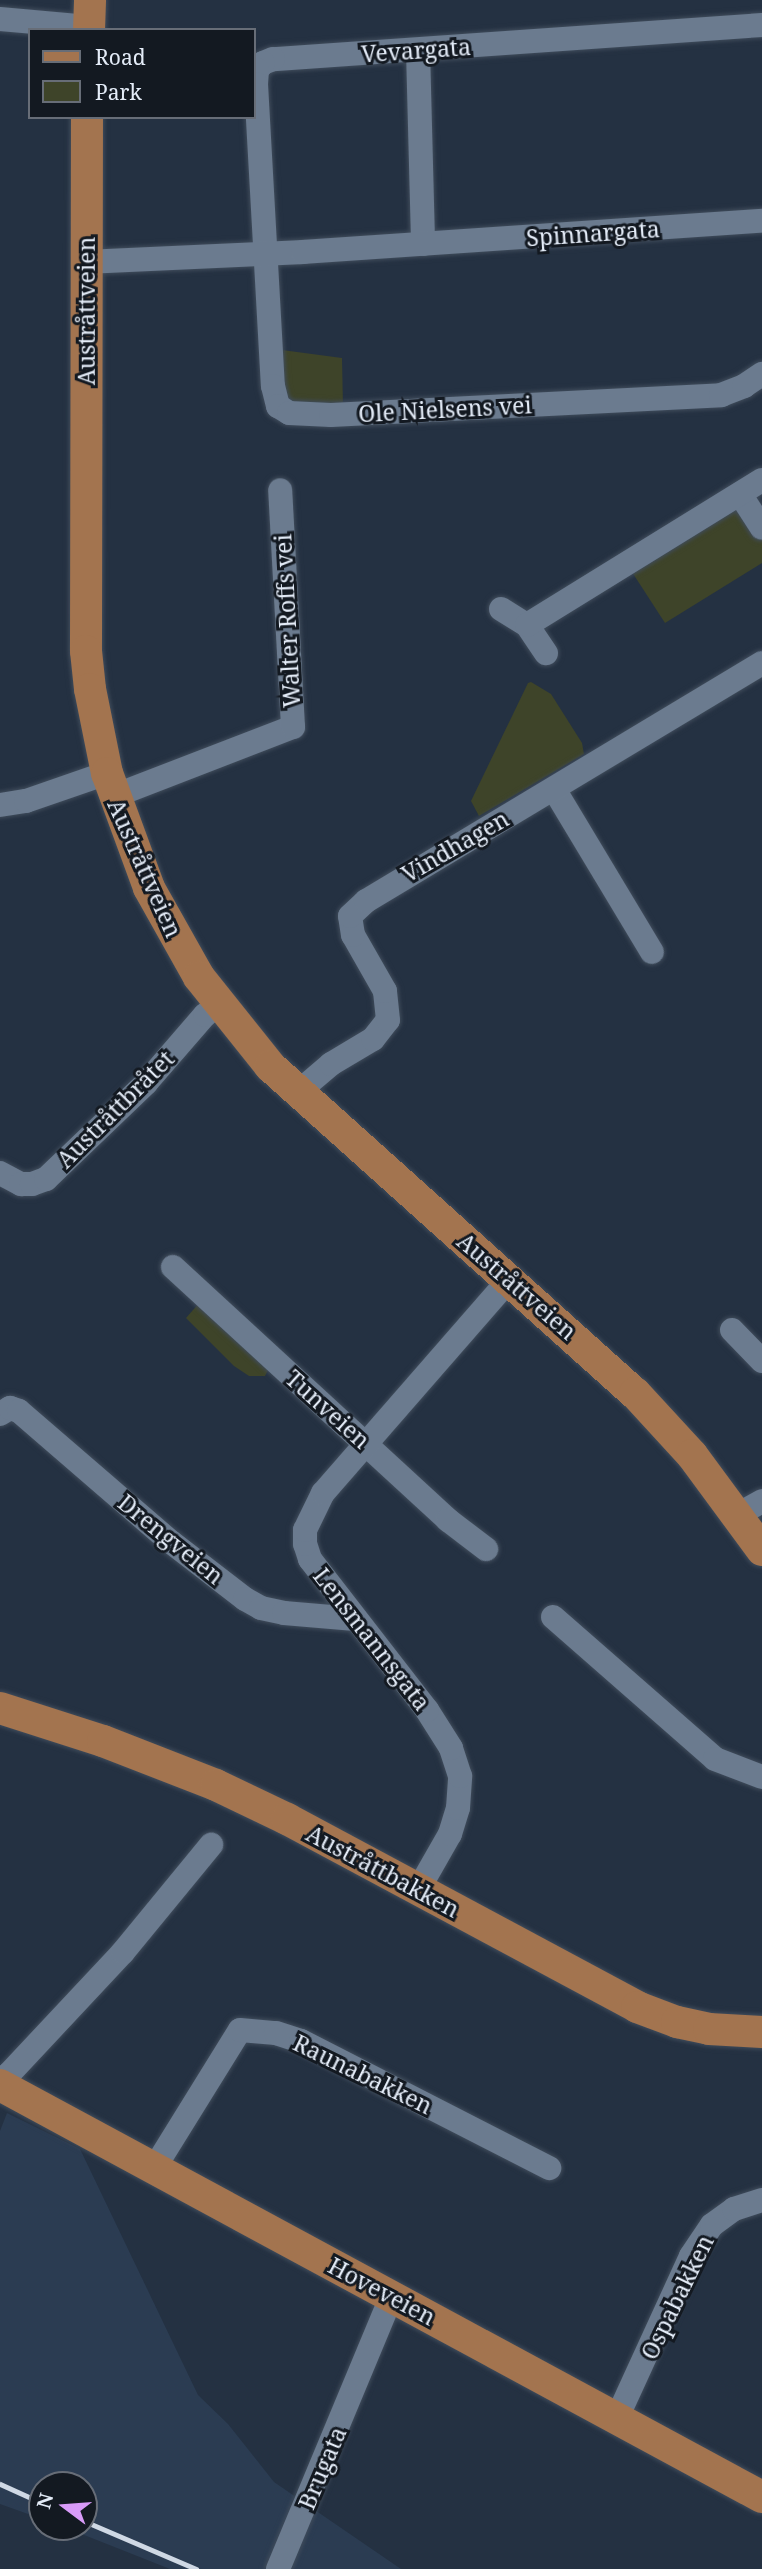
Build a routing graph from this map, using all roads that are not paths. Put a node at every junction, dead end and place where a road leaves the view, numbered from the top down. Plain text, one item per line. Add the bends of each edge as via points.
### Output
1 (0, 19) edge
2 (89, 19) edge
3 (762, 25) edge
4 (418, 50) junction
5 (87, 119) edge
6 (762, 221) edge
7 (423, 244) junction
8 (263, 254) junction
9 (86, 262) junction
10 (762, 374) edge
11 (762, 480) edge
12 (280, 490) dead end
13 (740, 494) junction
14 (762, 527) edge
15 (501, 609) dead end
16 (527, 625) junction
17 (546, 653) dead end
18 (762, 663) edge
19 (109, 783) junction
20 (554, 789) junction
21 (0, 805) edge
22 (652, 952) dead end
23 (219, 1004) junction
24 (297, 1093) junction
25 (0, 1172) edge
26 (173, 1267) dead end
27 (509, 1280) junction
28 (732, 1330) dead end
29 (762, 1362) edge
30 (5, 1411) edge
31 (365, 1443) junction
32 (750, 1508) edge
33 (486, 1549) dead end
34 (762, 1550) edge
35 (553, 1617) dead end
36 (355, 1619) junction
37 (0, 1708) edge
38 (762, 1777) edge
39 (211, 1845) dead end
40 (418, 1890) junction
41 (762, 2032) edge
42 (1, 2086) edge
43 (155, 2167) junction
44 (549, 2168) dead end
45 (762, 2200) edge
46 (400, 2302) junction
47 (616, 2420) junction
48 (762, 2497) edge
49 (278, 2569) edge

1 - 2 street
3 - 4 street, Vevargata
4 - 7 street
4 - 8 street, Vevargata via 273,59 257,70
5 - 9 main road, Austråttveien
6 - 7 street, Spinnargata
7 - 8 street, Spinnargata
8 - 9 street, Spinnargata
8 - 10 street, Ole Nielsens vei via 269,271 273,386 278,407 289,413 331,415 721,395
9 - 19 main road, Austråttveien via 85,619 90,689
11 - 13 street
12 - 19 street, Walter Roffs vei via 293,727 127,792
13 - 14 street
13 - 16 street
15 - 16 street
16 - 17 street
18 - 20 street, Vindhagen
19 - 21 street
19 - 23 main road, Austråttveien via 166,921
20 - 22 street
20 - 24 street, Vindhagen via 384,887 350,916 356,945 385,992 388,1020 373,1039 331,1064
23 - 24 main road, Austråttveien
23 - 25 street, Austråttbråtet via 146,1083 46,1179 20,1184
24 - 27 main road, Austråttveien
26 - 31 street, Tunveien
27 - 31 street, Lensmannsgata
27 - 32 main road, Austråttveien via 635,1393 692,1455
28 - 29 street
30 - 36 street, Drengveien via 19,1411 170,1542 245,1599 284,1613
31 - 33 street, Tunveien
31 - 36 street, Lensmannsgata via 323,1493 305,1530 310,1559
32 - 34 main road, Austråttveien
35 - 38 street via 715,1759
36 - 40 street, Lensmannsgata via 428,1710 451,1748 460,1776 450,1834
37 - 40 main road, Austråttbakken via 103,1741 216,1785
39 - 42 street, Hoveveien via 119,1957
40 - 41 main road, Austråttbakken via 637,2007 709,2029
42 - 43 main road, Hoveveien
43 - 44 street, Raunabakken via 240,2030 300,2040
43 - 46 main road, Hoveveien
45 - 47 street, Ospabakken via 734,2209 712,2225 691,2256
46 - 47 main road, Hoveveien
46 - 49 street, Brugata via 364,2367
47 - 48 main road, Hoveveien

